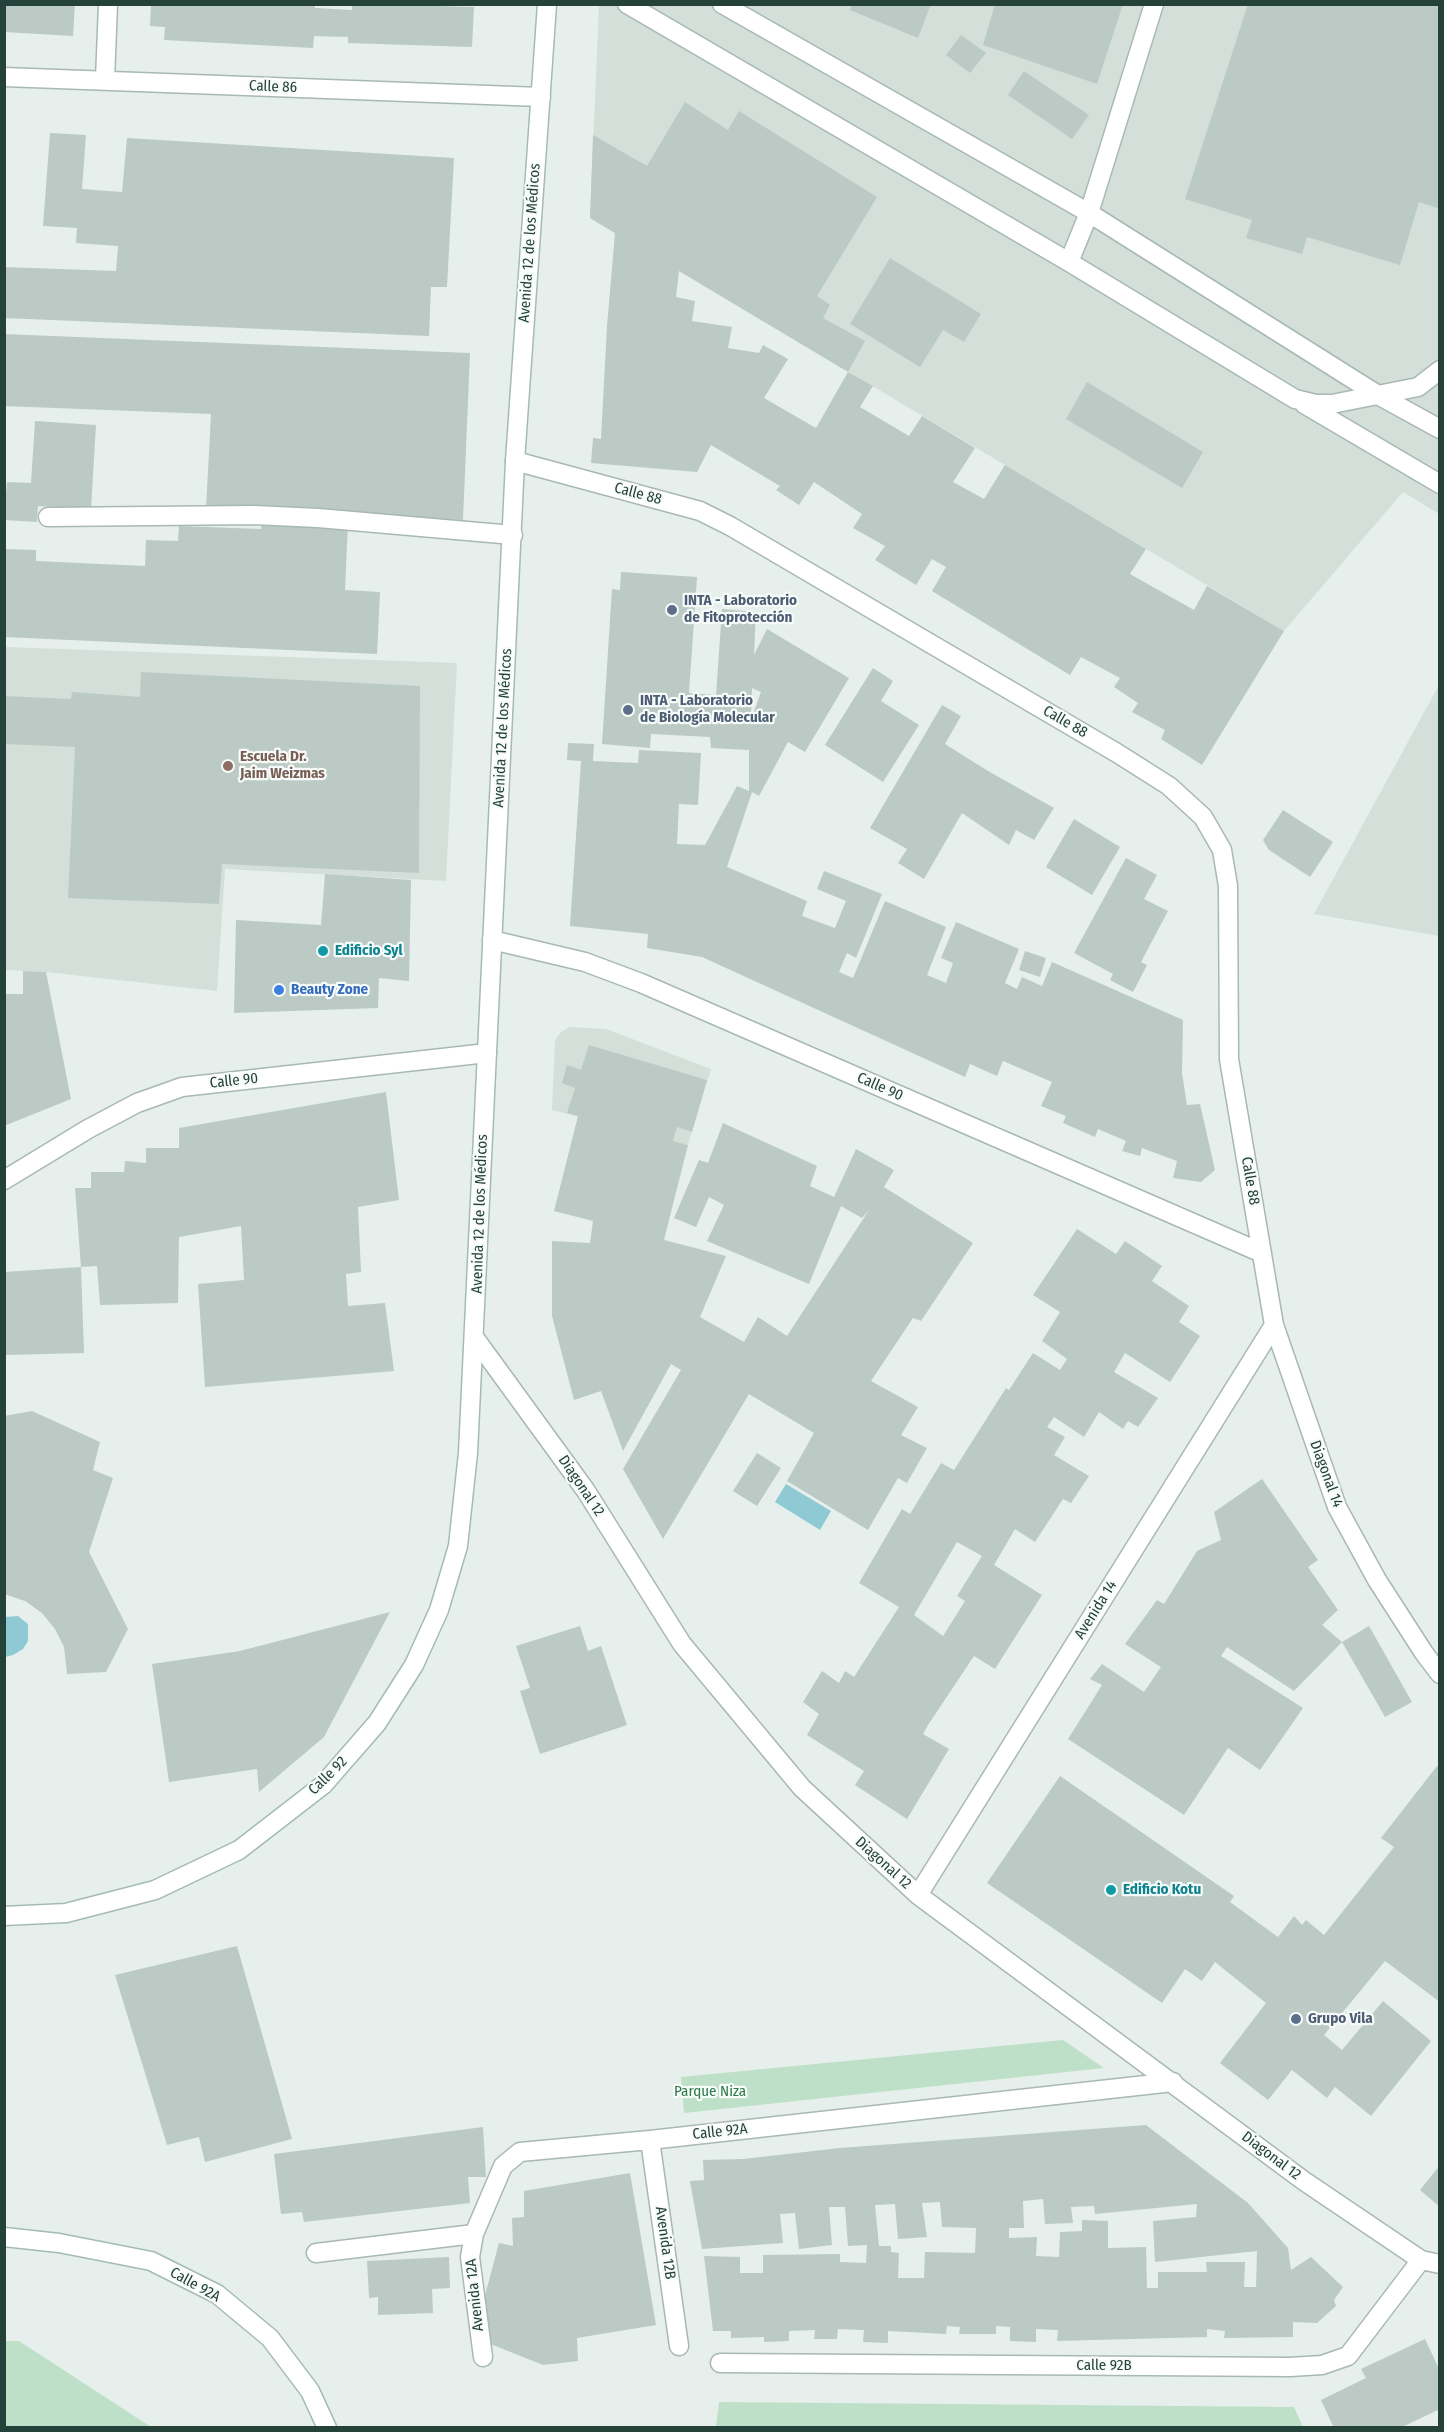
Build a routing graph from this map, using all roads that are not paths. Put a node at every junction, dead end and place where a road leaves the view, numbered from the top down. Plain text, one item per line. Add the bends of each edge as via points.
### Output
1 (108, 4) edge
2 (547, 4) edge
3 (627, 4) edge
4 (722, 4) edge
5 (1154, 4) edge
6 (4, 77) edge
7 (105, 80) junction
8 (541, 97) junction
9 (1089, 213) junction
10 (1069, 262) junction
11 (1440, 370) edge
12 (1378, 395) junction
13 (1295, 399) junction
14 (1440, 429) edge
15 (515, 461) junction
16 (1440, 484) edge
17 (48, 517) dead end
18 (513, 535) junction
19 (492, 940) junction
20 (487, 1053) junction
21 (4, 1180) edge
22 (1262, 1253) junction
23 (1274, 1325) junction
24 (474, 1337) junction
25 (468, 1452) joint
26 (1440, 1674) edge
27 (918, 1895) junction
28 (4, 1916) edge
29 (1173, 2082) junction
30 (650, 2140) junction
31 (474, 2234) junction
32 (4, 2237) edge
33 (316, 2253) dead end
34 (1421, 2260) junction
35 (1440, 2264) edge
36 (679, 2346) dead end
37 (483, 2357) dead end
38 (720, 2363) dead end
39 (327, 2427) edge

1 - 7 street
2 - 8 street, Avenida 12 de los Médicos
3 - 10 street
4 - 9 street
5 - 9 street
6 - 7 street, Calle 86
7 - 8 street, Calle 86
8 - 15 street, Avenida 12 de los Médicos
9 - 10 street
9 - 12 street
10 - 13 street
11 - 12 street via 1418,387
12 - 13 street via 1316,405
12 - 14 street
13 - 16 street
15 - 18 street, Avenida 12 de los Médicos
15 - 22 street, Calle 88 via 700,511 730,526 1117,753 1169,786 1203,817 1222,849 1228,886 1229,1059
17 - 18 street via 308,517
18 - 19 street, Avenida 12 de los Médicos
19 - 20 street, Avenida 12 de los Médicos
19 - 22 street, Calle 90 via 585,962 641,983
20 - 21 street, Calle 90 via 182,1087 137,1103
20 - 24 street, Avenida 12 de los Médicos
22 - 23 street, Diagonal 14
23 - 26 street, Diagonal 14 via 1337,1507 1377,1581
23 - 27 street, Avenida 14
24 - 25 street, Avenida 12 de los Médicos
24 - 27 street, Diagonal 12 via 586,1491 682,1644 802,1788
25 - 28 street, Calle 92 via 459,1546 439,1610 414,1665 377,1724 323,1785 239,1850 155,1890 66,1913
27 - 29 street, Diagonal 12
29 - 30 street, Calle 92A
29 - 34 street, Diagonal 12 via 1304,2181
30 - 31 street, Calle 92A via 520,2152 503,2166
30 - 36 street, Avenida 12B
31 - 33 street
31 - 37 street, Avenida 12A via 470,2257
32 - 39 street, Calle 92A via 151,2261 218,2294 270,2338 310,2391
34 - 35 street
34 - 38 street, Calle 92B via 1348,2356 1322,2364 1278,2367

